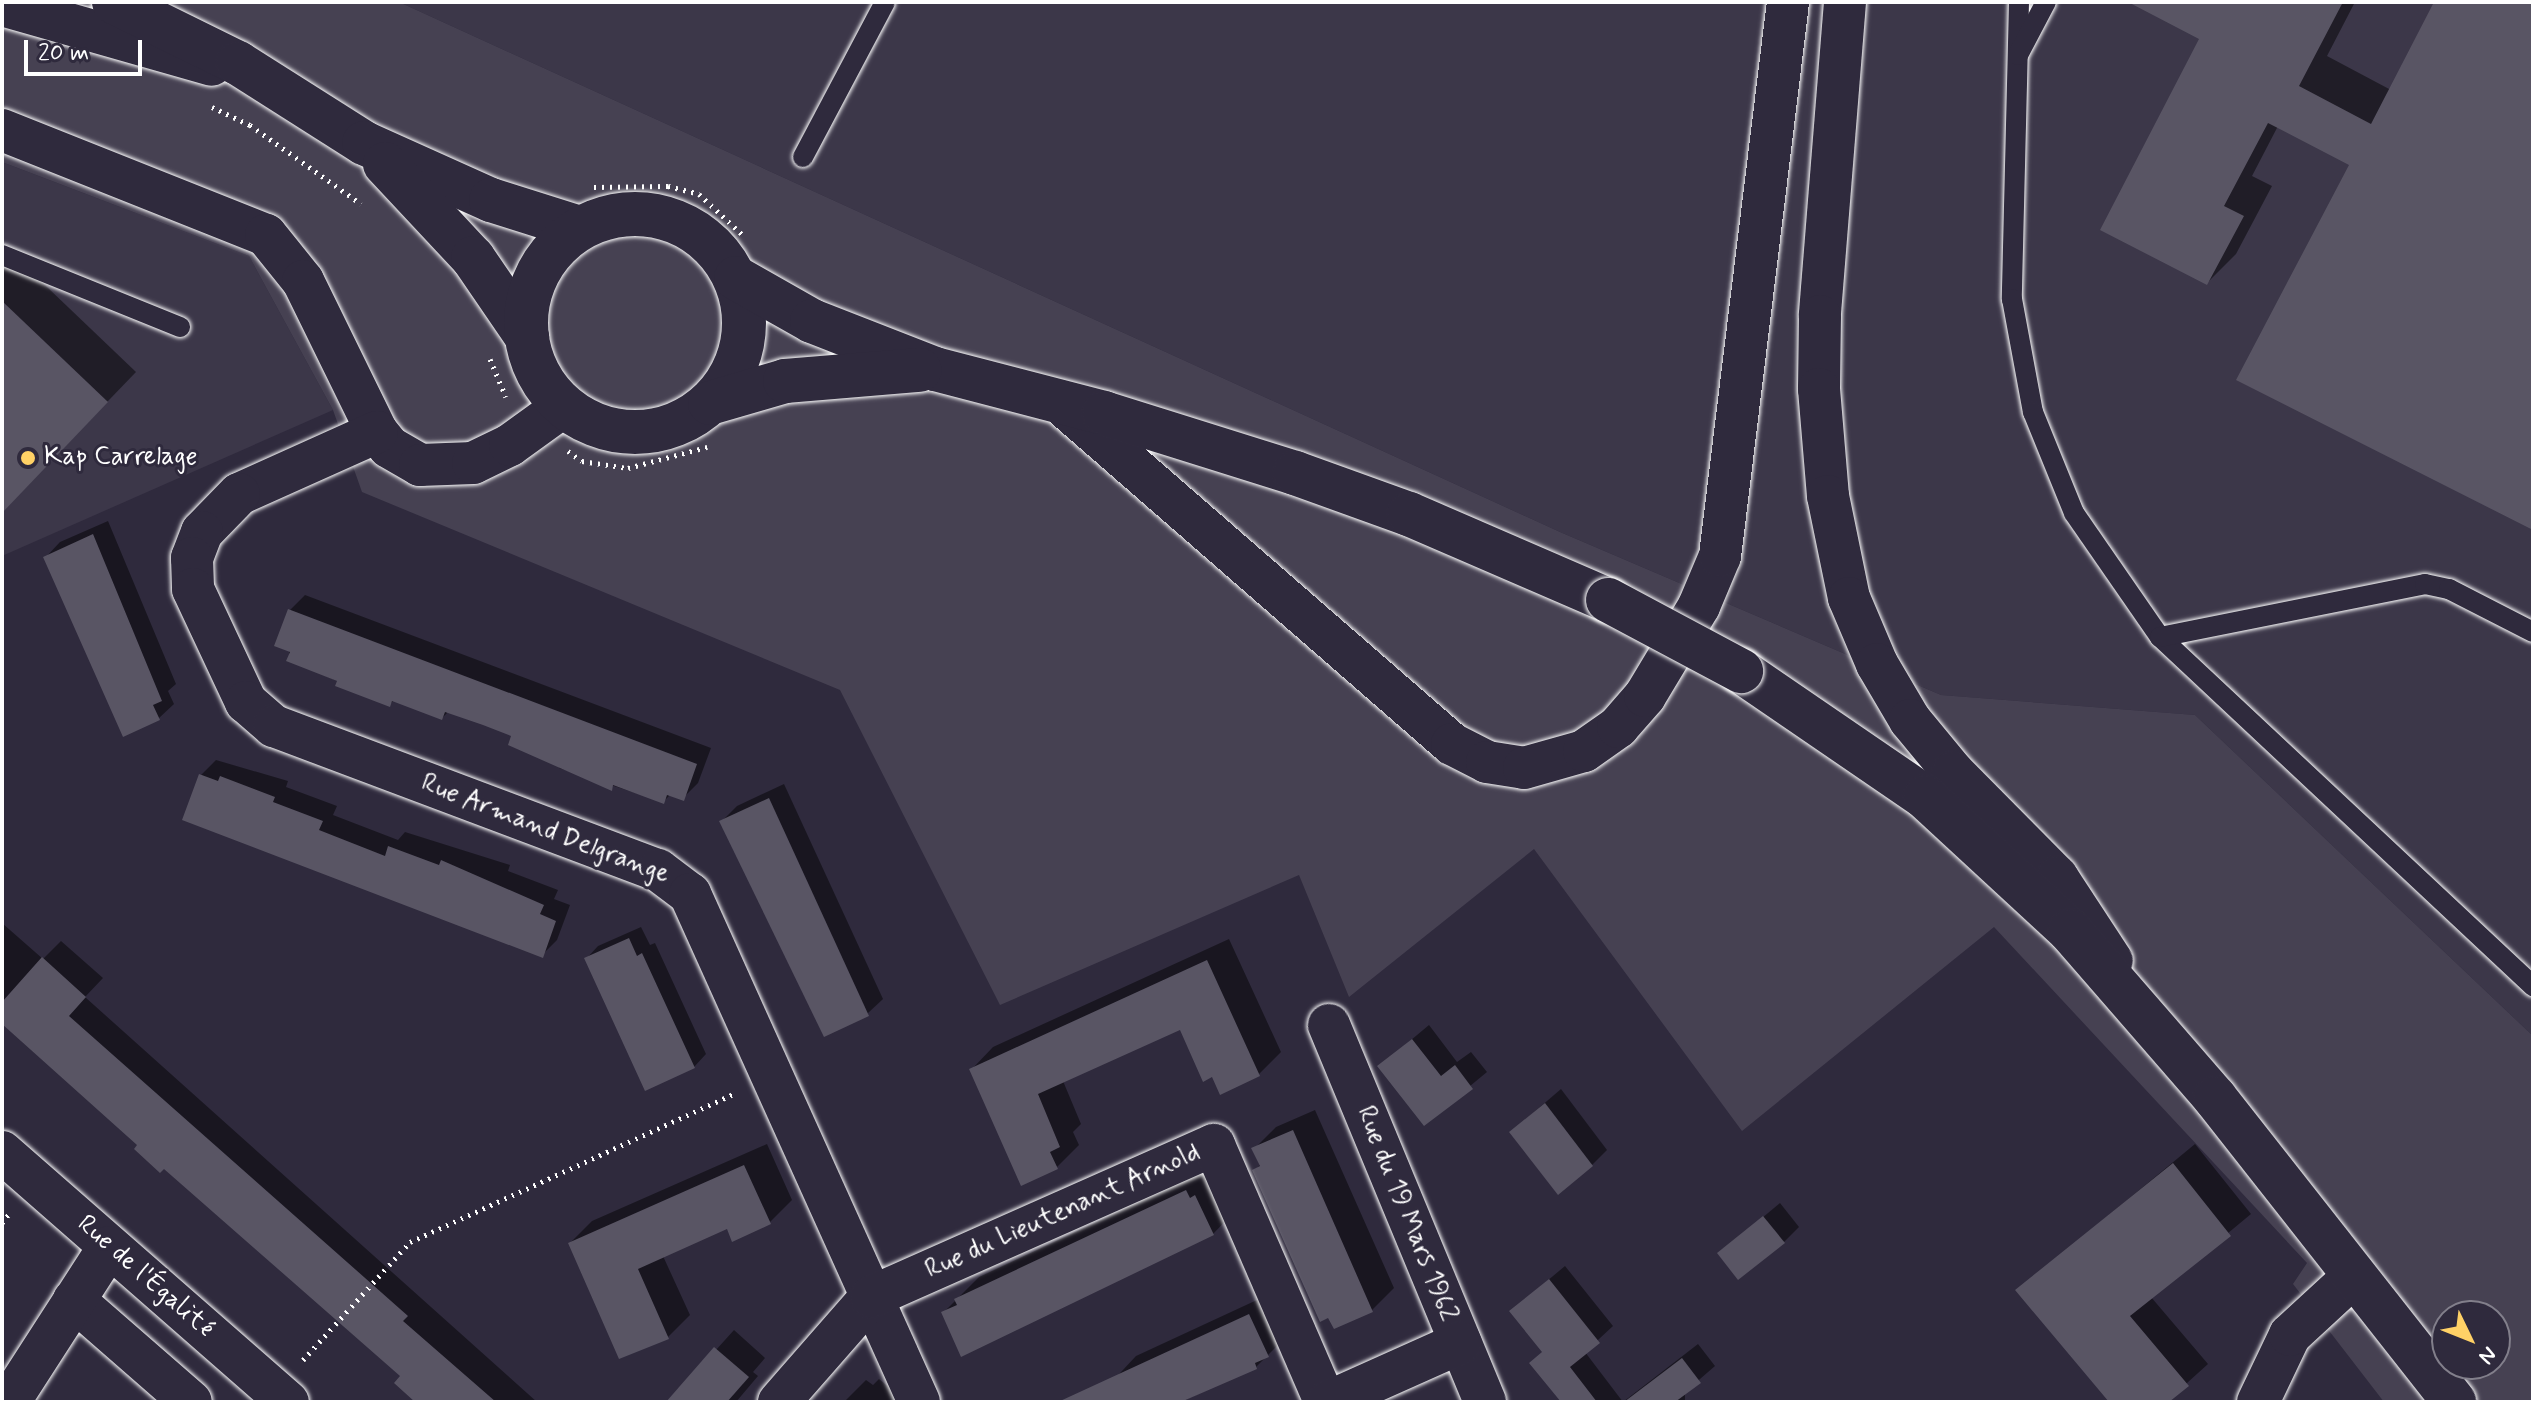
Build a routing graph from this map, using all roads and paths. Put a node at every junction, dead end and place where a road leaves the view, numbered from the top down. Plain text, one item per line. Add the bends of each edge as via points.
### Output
1 (114, 2) edge
2 (885, 2) edge
3 (1788, 2) edge
4 (1845, 2) edge
5 (2019, 2) edge
6 (2046, 2) edge
7 (2, 5) edge
8 (2014, 62) junction
9 (273, 84) junction
10 (197, 99) dead end
11 (2, 130) edge
12 (364, 143) junction
13 (803, 157) dead end
14 (371, 213) dead end
15 (530, 215) junction
16 (580, 228) junction
17 (2, 255) edge
18 (744, 262) junction
19 (180, 327) dead end
20 (507, 341) junction
21 (935, 369) junction
22 (1058, 401) junction
23 (550, 417) junction
24 (716, 422) junction
25 (377, 432) junction
26 (2533, 632) edge
27 (2160, 637) junction
28 (2533, 986) edge
29 (2147, 1016) junction
30 (1329, 1025) dead end
31 (773, 1076) junction
32 (2, 1152) edge
33 (109, 1247) junction
34 (2355, 1275) junction
35 (871, 1297) junction
36 (74, 1300) junction
37 (1460, 1343) junction
38 (282, 1397) edge
39 (9, 1402) edge
40 (191, 1402) edge
41 (779, 1402) edge
42 (919, 1402) edge
43 (1326, 1402) edge
44 (1485, 1402) edge
45 (2258, 1402) edge
46 (2454, 1402) edge

1 - 9 main road
2 - 13 lane
3 - 22 street via 1720,556 1699,606 1645,696 1618,727 1584,751 1524,768 1487,762 1452,744
4 - 29 street via 1819,367 1828,496 1849,598 1877,664 1910,720 1953,772 2057,877
5 - 8 lane
6 - 8 lane
7 - 9 street
8 - 27 lane via 2010,263 2026,385 2074,513
9 - 12 main road
10 - 14 path via 250,125
11 - 25 street via 266,235 303,281
12 - 15 main road
12 - 20 main road via 463,246
15 - 16 main road
15 - 18 path via 559,194 581,187 668,186 699,194 733,221
16 - 18 main road via 623,214 669,219
16 - 20 main road via 555,249 537,275
17 - 19 lane
18 - 21 main road via 801,315
18 - 24 main road via 741,352
20 - 23 main road via 535,368
20 - 23 path via 492,371 504,395
21 - 22 main road
21 - 24 main road via 785,381
22 - 29 main road, bridge via 1352,493 1608,600 1741,671 1925,797 2036,897
23 - 24 main road via 638,432
23 - 24 path via 582,461 628,468
23 - 25 street via 489,456 438,468 403,456
25 - 31 street, Rue Armand Delgrange via 239,494 202,532 192,558 193,589 246,702 274,726 671,877 698,906
26 - 27 lane via 2449,589 2425,584
27 - 28 lane
29 - 34 main road
30 - 37 street, Rue du 19 Mars 1962
31 - 35 street, Rue Armand Delgrange
31 - 38 path via 410,1242
32 - 33 street, Rue de l'Égalité
33 - 36 street
33 - 38 street, Rue de l'Égalité
34 - 45 street via 2290,1335
34 - 46 main road
35 - 41 street, Rue du Lieutenant Arnold
35 - 42 street, Rue Armand Delgrange
35 - 43 street, Rue du Lieutenant Arnold via 1214,1145
36 - 39 street
36 - 40 street
37 - 43 street
37 - 44 street, Rue du 19 Mars 1962

